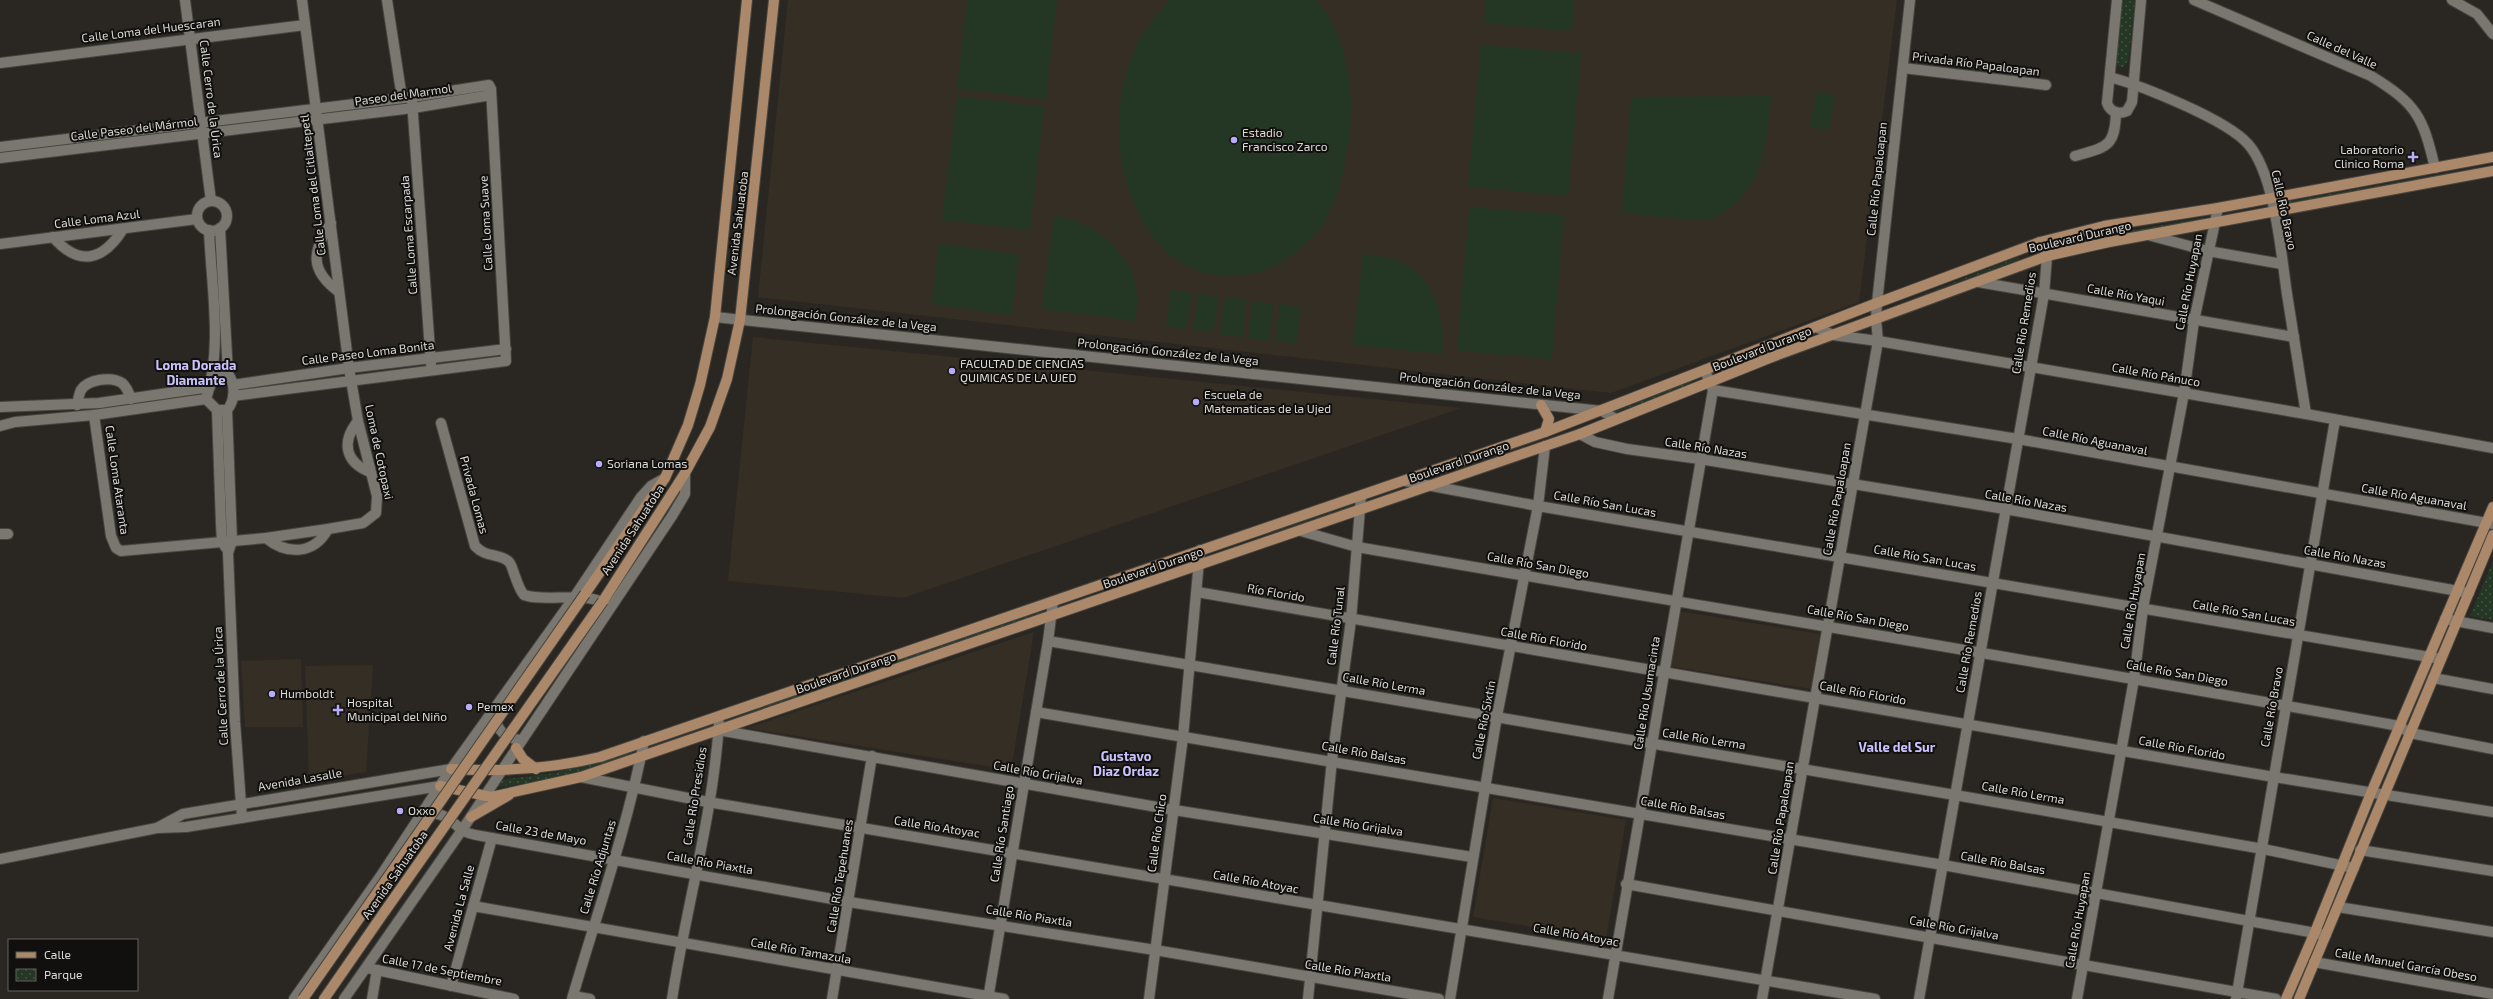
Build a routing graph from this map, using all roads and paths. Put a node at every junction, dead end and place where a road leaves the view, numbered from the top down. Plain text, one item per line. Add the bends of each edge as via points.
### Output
1 (185, 0) edge
2 (302, 0) edge
3 (387, 0) edge
4 (747, 0) edge
5 (774, 0) edge
6 (1910, 0) edge
7 (2117, 0) edge
8 (2141, 0) edge
9 (2194, 0) edge
10 (2452, 0) edge
11 (305, 25) junction
12 (2493, 34) edge
13 (190, 38) junction
14 (0, 63) edge
15 (1903, 68) junction
16 (2110, 78) junction
17 (489, 84) joint
18 (2134, 84) junction
19 (2046, 85) dead end
20 (492, 95) junction
21 (409, 101) junction
22 (317, 108) junction
23 (2116, 112) junction
24 (318, 119) junction
25 (202, 123) junction
26 (203, 133) junction
27 (0, 147) edge
28 (2075, 156) dead end
29 (2493, 157) edge
30 (0, 158) edge
31 (2435, 168) junction
32 (2493, 171) edge
33 (2271, 198) junction
34 (211, 201) junction
35 (2218, 208) junction
36 (2273, 212) junction
37 (197, 219) junction
38 (331, 223) junction
39 (2214, 223) junction
40 (220, 228) junction
41 (123, 229) junction
42 (209, 230) junction
43 (2148, 235) junction
44 (53, 237) junction
45 (2040, 242) junction
46 (0, 244) edge
47 (2208, 251) junction
48 (2047, 256) junction
49 (2282, 264) junction
50 (1978, 282) junction
51 (339, 292) junction
52 (2044, 294) junction
53 (1877, 303) junction
54 (212, 306) junction
55 (224, 306) junction
56 (715, 317) junction
57 (1876, 319) junction
58 (740, 320) junction
59 (2194, 320) junction
60 (1816, 327) junction
61 (1833, 335) junction
62 (2294, 337) junction
63 (1878, 341) junction
64 (506, 349) junction
65 (430, 358) junction
66 (505, 362) joint
67 (2030, 366) junction
68 (349, 368) junction
69 (432, 370) junction
70 (1705, 371) junction
71 (228, 374) junction
72 (213, 376) junction
73 (351, 381) junction
74 (233, 385) junction
75 (210, 387) junction
76 (1711, 387) junction
77 (2184, 393) junction
78 (233, 396) junction
79 (131, 399) junction
80 (206, 399) junction
81 (77, 405) junction
82 (1541, 405) junction
83 (0, 408) edge
84 (222, 410) junction
85 (1602, 411) junction
86 (2306, 414) junction
87 (94, 415) junction
88 (1866, 415) junction
89 (1616, 419) junction
90 (2335, 420) junction
91 (358, 421) junction
92 (441, 423) dead end
93 (1, 425) edge
94 (1545, 432) junction
95 (1580, 434) junction
96 (2018, 439) junction
97 (1544, 446) junction
98 (2493, 448) edge
99 (1700, 459) junction
100 (2170, 468) junction
101 (370, 472) junction
102 (685, 473) junction
103 (665, 478) junction
104 (1405, 481) junction
105 (1853, 486) junction
106 (1429, 487) junction
107 (2323, 494) junction
108 (1361, 496) junction
109 (1538, 506) junction
110 (2493, 507) edge
111 (2005, 509) junction
112 (1361, 510) junction
113 (2490, 524) edge
114 (328, 529) junction
115 (1301, 531) junction
116 (1688, 531) junction
117 (2493, 535) edge
118 (266, 538) junction
119 (2158, 539) junction
120 (227, 541) junction
121 (1357, 547) junction
122 (116, 548) joint
123 (1200, 550) junction
124 (1840, 556) junction
125 (2310, 564) junction
126 (1199, 566) junction
127 (1524, 576) junction
128 (1992, 584) junction
129 (2457, 590) junction
130 (1197, 592) junction
131 (2469, 593) junction
132 (573, 599) junction
133 (1053, 602) junction
134 (1675, 602) junction
135 (2143, 608) junction
136 (609, 610) junction
137 (1051, 617) junction
138 (2445, 619) junction
139 (1351, 620) junction
140 (2457, 621) junction
141 (1828, 626) junction
142 (2493, 628) edge
143 (2298, 635) junction
144 (1048, 641) junction
145 (1511, 646) junction
146 (1980, 653) junction
147 (2428, 657) junction
148 (2441, 659) junction
149 (1190, 666) junction
150 (1663, 672) junction
151 (2433, 678) junction
152 (2134, 679) junction
153 (2493, 689) edge
154 (1340, 690) junction
155 (1815, 698) junction
156 (2286, 706) junction
157 (494, 709) junction
158 (1036, 712) junction
159 (719, 714) junction
160 (1497, 716) junction
161 (1968, 725) junction
162 (2399, 726) junction
163 (718, 730) junction
164 (2410, 734) junction
165 (1183, 737) junction
166 (644, 741) junction
167 (1652, 743) junction
168 (519, 744) junction
169 (2493, 749) edge
170 (2121, 750) junction
171 (872, 756) junction
172 (641, 757) junction
173 (1332, 760) junction
174 (451, 769) junction
175 (536, 769) junction
176 (1803, 769) junction
177 (501, 772) junction
178 (581, 777) junction
179 (2274, 777) junction
180 (1023, 783) junction
181 (440, 786) junction
182 (1484, 787) junction
183 (634, 788) junction
184 (321, 790) junction
185 (2371, 793) junction
186 (512, 794) junction
187 (2385, 794) junction
188 (1955, 795) junction
189 (483, 797) junction
190 (708, 802) junction
191 (241, 804) junction
192 (324, 805) junction
193 (1174, 810) junction
194 (2493, 812) edge
195 (1640, 814) junction
196 (421, 815) junction
197 (471, 817) junction
198 (242, 818) junction
199 (2109, 822) junction
200 (157, 828) junction
201 (861, 828) junction
202 (462, 830) junction
203 (1325, 833) junction
204 (492, 838) junction
205 (1791, 840) junction
206 (2263, 848) junction
207 (2360, 850) junction
208 (1012, 852) junction
209 (1472, 857) junction
210 (0, 859) edge
211 (615, 860) junction
212 (1943, 865) junction
213 (2342, 865) junction
214 (2354, 868) junction
215 (2493, 872) edge
216 (695, 874) junction
217 (1164, 879) junction
218 (1626, 884) junction
219 (2095, 892) junction
220 (849, 902) junction
221 (473, 906) junction
222 (1317, 906) junction
223 (2338, 907) junction
224 (1779, 910) junction
225 (2251, 920) junction
226 (1002, 925) junction
227 (593, 928) junction
228 (1460, 929) junction
229 (2315, 932) junction
230 (2493, 932) edge
231 (2326, 935) junction
232 (1931, 936) junction
233 (680, 943) junction
234 (1155, 950) junction
235 (1614, 955) junction
236 (2314, 962) junction
237 (2083, 964) junction
238 (372, 969) junction
239 (838, 971) junction
240 (1310, 978) junction
241 (1766, 979) junction
242 (450, 986) junction
243 (2493, 994) edge
244 (2237, 995) edge
245 (513, 998) edge
246 (572, 998) edge
247 (988, 998) edge
248 (294, 999) edge
249 (303, 999) edge
250 (324, 999) edge
251 (344, 999) edge
252 (372, 999) edge
253 (590, 999) edge
254 (672, 999) edge
255 (832, 999) edge
256 (1004, 999) edge
257 (1149, 999) edge
258 (1308, 999) edge
259 (1439, 999) edge
260 (1450, 999) edge
261 (1608, 999) edge
262 (1762, 999) edge
263 (1875, 999) edge
264 (1919, 999) edge
265 (2077, 999) edge
266 (2276, 999) edge
267 (2286, 999) edge
268 (2299, 999) edge

1 - 13 street, Calle Cerro de la Úrica
2 - 11 street, Calle Loma del Citlaltepetl
3 - 21 street, Calle Loma Escarpada
4 - 56 main road, Avenida Sahuatoba
5 - 58 main road, Avenida Sahuatoba
6 - 15 street, Calle Río Papaloapan
7 - 16 street
8 - 18 street
9 - 31 street, Calle del Valle via 2371,76 2396,91 2408,101 2420,119
10 - 12 street via 2477,14
11 - 13 street, Calle Loma del Huescaran
11 - 22 street, Calle Loma del Citlaltepetl
13 - 14 street, Calle Loma del Huescaran
13 - 25 street, Calle Cerro de la Úrica
15 - 19 street, Privada Río Papaloapan
15 - 53 street, Calle Río Papaloapan
16 - 18 street, Calle Río Bravo
16 - 23 street via 2108,105
17 - 20 street, Calle Loma Suave
17 - 21 street, Paseo del Marmol
18 - 23 street via 2130,108
18 - 33 street, Calle Río Bravo via 2209,118 2241,137 2260,162
20 - 21 street, Paseo del Marmol
20 - 64 street, Calle Loma Suave
21 - 22 street, Paseo del Marmol
21 - 24 street, Paseo del Marmol
21 - 65 street, Calle Loma Escarpada
22 - 24 street, Calle Loma del Citlaltepetl
22 - 25 street, Calle Paseo del Mármol
23 - 28 street via 2114,135 2109,142 2097,150
24 - 26 street, Calle Paseo del Mármol
24 - 38 street, Calle Loma del Citlaltepetl
25 - 26 street, Calle Cerro de la Úrica
25 - 27 street, Calle Paseo del Mármol
26 - 30 street, Calle Paseo del Mármol
26 - 34 street, Calle Cerro de la Úrica
29 - 31 main road, Boulevard Durango
31 - 33 main road, Boulevard Durango
32 - 36 main road, Boulevard Durango
33 - 35 main road, Boulevard Durango
33 - 36 street, Calle Río Bravo
34 - 37 street via 201,205
34 - 40 street via 221,204 227,213
35 - 39 street, Calle Río Huyapan
35 - 45 main road, Boulevard Durango via 2104,226
36 - 39 main road, Boulevard Durango
36 - 49 street, Calle Río Bravo
37 - 41 street, Calle Loma Azul
37 - 42 street
38 - 51 street, Calle Loma del Citlaltepetl
38 - 51 street via 319,241 316,260 322,278
39 - 43 main road, Boulevard Durango
39 - 47 street, Calle Río Huyapan
40 - 42 street
40 - 55 street
41 - 44 street, Calle Loma Azul
41 - 44 street via 107,250 96,254 72,255
42 - 54 street
43 - 47 street
43 - 48 main road, Boulevard Durango
44 - 46 street, Calle Loma Azul
45 - 48 street
45 - 53 main road, Boulevard Durango
47 - 49 street
47 - 59 street, Calle Río Huyapan
48 - 50 main road, Boulevard Durango
48 - 52 street, Calle Río Remedios
49 - 62 street, Calle Río Bravo
50 - 52 street, Calle Río Yaqui
50 - 57 main road, Boulevard Durango
51 - 68 street, Calle Loma del Citlaltepetl
52 - 59 street, Calle Río Yaqui
52 - 67 street, Calle Río Remedios
53 - 57 street, Calle Río Papaloapan
53 - 60 main road, Boulevard Durango
54 - 55 street
54 - 72 street
55 - 71 street
56 - 58 street, Prolongación González de la Vega
56 - 103 main road, Avenida Sahuatoba via 688,425
57 - 61 main road, Boulevard Durango
57 - 63 street, Calle Río Papaloapan
58 - 82 street, Prolongación González de la Vega
58 - 102 main road, Avenida Sahuatoba via 727,379 710,427
59 - 62 street, Calle Río Yaqui
59 - 77 street, Calle Río Huyapan
60 - 61 street, Calle Río Pánuco
60 - 70 main road, Boulevard Durango
61 - 63 street, Calle Río Pánuco
61 - 76 main road, Boulevard Durango
62 - 86 street, Calle Río Bravo
63 - 67 street, Calle Río Pánuco
63 - 88 street, Calle Río Papaloapan
64 - 65 street, Calle Paseo Loma Bonita
64 - 66 street, Calle Loma Suave
65 - 68 street, Calle Paseo Loma Bonita
65 - 69 street, Calle Loma Escarpada
66 - 69 street, Calle Paseo Loma Bonita
67 - 77 street, Calle Río Pánuco
67 - 96 street, Calle Río Remedios
68 - 73 street, Loma de Cotopaxi
68 - 74 street, Calle Paseo Loma Bonita
69 - 73 street, Calle Paseo Loma Bonita
70 - 76 street
70 - 85 main road, Boulevard Durango
71 - 72 street
71 - 74 street
72 - 75 street
73 - 78 street, Calle Paseo Loma Bonita
73 - 91 street, Loma de Cotopaxi
74 - 78 street
75 - 79 street
75 - 80 street
76 - 88 street, Calle Río Aguanaval
76 - 89 main road, Boulevard Durango
76 - 99 street, Calle Río Usumacinta
77 - 86 street, Calle Río Pánuco
77 - 100 street, Calle Río Huyapan
78 - 84 street
79 - 81 street
79 - 81 street via 120,382 100,380 87,384 82,389
80 - 84 street
80 - 87 street
81 - 83 street
82 - 85 street, Prolongación González de la Vega
82 - 94 main road via 1549,419
83 - 93 street via 3,415
84 - 120 street, Calle Cerro de la Úrica
85 - 89 street, Prolongación González de la Vega
85 - 94 main road, Boulevard Durango
86 - 90 street, Calle Río Pánuco
87 - 93 street
87 - 122 street, Calle Loma Ataranta via 111,536
88 - 96 street, Calle Río Aguanaval
88 - 105 street, Calle Río Papaloapan
89 - 95 main road, Boulevard Durango
90 - 98 street, Calle Río Pánuco
90 - 107 street, Calle Río Bravo
91 - 101 street, Loma de Cotopaxi
91 - 101 street via 348,436 349,453 356,464
92 - 132 street, Privada Lomas via 475,546 484,554 508,561 512,565 516,584 524,595 545,599
94 - 104 main road, Boulevard Durango
95 - 97 main road, Boulevard Durango
95 - 99 street, Calle Río Nazas via 1610,446
96 - 100 street, Calle Río Aguanaval
96 - 111 street, Calle Río Remedios
97 - 106 main road, Boulevard Durango
97 - 109 street, Calle Río Sixtín
99 - 105 street, Calle Río Nazas
99 - 116 street, Calle Río Usumacinta
100 - 107 street, Calle Río Aguanaval
100 - 119 street, Calle Río Huyapan
101 - 114 street, Loma de Cotopaxi via 377,496 376,513 363,523
102 - 136 street via 685,494
102 - 250 main road, Avenida Sahuatoba, bridge via 603,601
103 - 132 street via 651,486 641,497
103 - 249 main road, Avenida Sahuatoba, bridge
104 - 106 street, Calle Río San Lucas
104 - 108 main road, Boulevard Durango
105 - 111 street, Calle Río Nazas
105 - 124 street, Calle Río Papaloapan
106 - 109 street, Calle Río San Lucas
106 - 112 main road, Boulevard Durango
107 - 113 street, Calle Río Aguanaval
107 - 125 street, Calle Río Bravo
108 - 112 street, Calle Río Tunal
108 - 123 main road, Boulevard Durango
109 - 116 street, Calle Río San Lucas
109 - 127 street, Calle Río Sixtín
110 - 113 main road
111 - 119 street, Calle Río Nazas
111 - 128 street, Calle Río Remedios
112 - 115 main road, Boulevard Durango
112 - 121 street, Calle Río Tunal
113 - 129 main road
114 - 118 street, Loma de Cotopaxi
114 - 118 street via 319,542 309,549 299,551 283,549
115 - 121 street, Calle Río San Diego
115 - 126 main road, Boulevard Durango
116 - 124 street, Calle Río San Lucas
116 - 134 street, Calle Río Usumacinta
117 - 131 main road
118 - 120 street, Loma de Cotopaxi
119 - 125 street, Calle Río Nazas
119 - 135 street, Calle Río Huyapan
120 - 122 street, Loma de Cotopaxi via 133,551 121,551
120 - 191 street, Calle Cerro de la Úrica
121 - 127 street, Calle Río San Diego
121 - 139 street, Calle Río Tunal
123 - 126 street, Calle Río Chico
123 - 133 main road, Boulevard Durango
124 - 128 street, Calle Río San Lucas
124 - 141 street, Calle Río Papaloapan
125 - 129 street, Calle Río Nazas
125 - 143 street, Calle Río Bravo
126 - 130 street, Calle Río Chico
126 - 137 main road, Boulevard Durango
127 - 134 street, Calle Río San Diego
127 - 145 street, Calle Río Sixtín
128 - 135 street, Calle Río San Lucas
128 - 146 street, Calle Río Remedios
129 - 131 street, Calle Río Nazas
129 - 138 main road
130 - 139 street, Río Florido
130 - 149 street, Calle Río Chico
131 - 140 main road
132 - 136 street via 592,598 604,603
132 - 157 street
133 - 137 street, Calle Río Santiago
133 - 159 main road, Boulevard Durango
134 - 141 street, Calle Río San Diego
134 - 150 street, Calle Río Usumacinta
135 - 143 street, Calle Río San Lucas
135 - 152 street, Calle Río Huyapan
136 - 168 street
137 - 144 street, Calle Río Santiago
137 - 163 main road, Boulevard Durango
138 - 140 street
138 - 147 main road
139 - 145 street, Calle Río Florido
139 - 154 street, Calle Río Tunal
140 - 142 street
140 - 148 main road
141 - 146 street, Calle Río San Diego
141 - 155 street, Calle Río Papaloapan
143 - 147 street, Calle Río San Lucas
143 - 156 street, Calle Río Bravo
144 - 149 street, Calle Río Lerma
144 - 158 street, Calle Río Santiago
145 - 150 street, Calle Río Florido
145 - 160 street, Calle Río Sixtín
146 - 152 street, Calle Río San Diego
146 - 161 street, Calle Río Remedios
147 - 148 street, Calle Río San Lucas
147 - 162 main road
148 - 151 main road
149 - 154 street, Calle Río Lerma
149 - 165 street, Calle Río Chico
150 - 155 street, Calle Río Florido
150 - 167 street, Calle Río Usumacinta
151 - 153 street
151 - 164 main road
152 - 156 street, Calle Río San Diego
152 - 170 street, Calle Río Huyapan
154 - 160 street, Calle Río Lerma
154 - 173 street, Calle Río Tunal
155 - 161 street, Calle Río Florido
155 - 176 street, Calle Río Papaloapan
156 - 162 street, Calle Río San Diego
156 - 179 street, Calle Río Bravo
157 - 168 street via 502,733
157 - 174 street
158 - 165 street, Calle Río Balsas
158 - 180 street, Calle Río Santiago
159 - 163 street, Calle Río Presidios
159 - 166 main road, Boulevard Durango
160 - 167 street, Calle Río Lerma
160 - 182 street, Calle Río Sixtín
161 - 170 street, Calle Río Florido
161 - 188 street, Calle Río Remedios
162 - 164 street, Calle Río San Diego
162 - 185 main road
163 - 171 street, Calle Río Grijalva
163 - 172 main road, Boulevard Durango
163 - 190 street, Calle Río Presidios
164 - 169 street
164 - 187 main road
165 - 173 street, Calle Río Balsas
165 - 193 street, Calle Río Chico
166 - 172 street, Calle Río Adjuntas
166 - 175 main road, Boulevard Durango via 600,757
167 - 176 street, Calle Río Lerma
167 - 195 street, Calle Río Usumacinta
168 - 175 main road via 523,759
168 - 177 street
170 - 179 street, Calle Río Florido
170 - 199 street, Calle Río Huyapan
171 - 180 street, Calle Río Grijalva
171 - 201 street, Calle Río Tepehuanes
172 - 178 main road, Boulevard Durango
172 - 183 street, Calle Río Adjuntas
173 - 182 street, Calle Río Balsas
173 - 203 street, Calle Río Tunal
174 - 177 main road, Boulevard Durango
174 - 181 street
174 - 184 street, Avenida Lasalle
175 - 177 main road, Boulevard Durango
176 - 188 street, Calle Río Lerma
176 - 205 street, Calle Río Papaloapan
177 - 189 street
178 - 183 street, Calle Río Atoyac
178 - 186 main road, Boulevard Durango
179 - 185 street, Calle Río Florido
179 - 206 street, Calle Río Bravo
180 - 193 street, Calle Río Grijalva
180 - 208 street, Calle Río Santiago
181 - 189 main road, Boulevard Durango
181 - 192 street, Avenida Lasalle
181 - 196 street
182 - 195 street, Calle Río Balsas
182 - 209 street, Calle Río Sixtín
183 - 190 street, Calle Río Atoyac
183 - 211 street, Calle Río Adjuntas
184 - 191 street, Avenida Lasalle
184 - 192 street
185 - 187 street, Calle Río Florido
185 - 213 main road
186 - 189 main road, Boulevard Durango
186 - 197 main road
187 - 194 street, Calle Río Florido
187 - 207 main road
188 - 199 street, Calle Río Lerma
188 - 212 street, Calle Río Remedios
189 - 197 street
190 - 201 street, Calle Río Atoyac
190 - 216 street, Calle Río Presidios
191 - 198 street, Calle Cerro de la Úrica
191 - 200 street, Avenida Lasalle via 183,814
192 - 198 street, Avenida Lasalle
193 - 203 street, Calle Río Grijalva
193 - 217 street, Calle Río Chico
195 - 205 street, Calle Río Balsas
195 - 218 street, Calle Río Usumacinta
196 - 202 street via 445,815
196 - 248 street
197 - 202 street
198 - 200 street, Avenida Lasalle via 186,827
199 - 206 street, Calle Río Lerma
199 - 219 street, Calle Río Huyapan
200 - 210 street, Avenida Lasalle
201 - 208 street, Calle Río Atoyac
201 - 220 street, Calle Río Tepehuanes
202 - 204 street, Calle 23 de Mayo
202 - 238 street
203 - 209 street, Calle Río Grijalva
203 - 222 street, Calle Río Tunal
204 - 211 street, Calle 23 de Mayo
204 - 221 street, Avenida La Salle
205 - 212 street, Calle Río Balsas
205 - 224 street, Calle Río Papaloapan
206 - 213 street, Calle Río Lerma
206 - 225 street, Calle Río Bravo
207 - 214 main road
207 - 215 street
208 - 217 street, Calle Río Atoyac
208 - 226 street, Calle Río Santiago
209 - 228 street, Calle Río Sixtín
211 - 216 street, Calle Río Piaxtla
211 - 227 street, Calle Río Adjuntas
212 - 219 street, Calle Río Balsas
212 - 232 street, Calle Río Remedios
213 - 214 street, Calle Río Lerma
213 - 229 main road
214 - 223 main road
216 - 220 street, Calle Río Piaxtla
216 - 233 street, Calle Río Presidios
217 - 222 street, Calle Río Atoyac
217 - 234 street, Calle Río Chico
218 - 224 street, Calle Río Grijalva
218 - 235 street, Calle Río Usumacinta
219 - 225 street, Calle Río Balsas
219 - 237 street, Calle Río Huyapan
220 - 226 street, Calle Río Piaxtla
220 - 239 street, Calle Río Tepehuanes
221 - 227 street, Calle Río Tamazula
221 - 242 street, Avenida La Salle
222 - 228 street, Calle Río Atoyac
222 - 240 street, Calle Río Tunal
223 - 230 street
223 - 231 main road
224 - 232 street, Calle Río Grijalva
224 - 241 street, Calle Río Papaloapan
225 - 229 street, Calle Río Balsas
225 - 244 street, Calle Río Bravo
226 - 234 street, Calle Río Piaxtla
226 - 247 street, Calle Río Santiago
227 - 233 street, Calle Río Tamazula
227 - 246 street, Calle Río Adjuntas
228 - 235 street, Calle Río Atoyac
228 - 260 street, Calle Río Sixtín
229 - 231 street, Calle Río Balsas
229 - 267 main road
231 - 236 main road
232 - 237 street, Calle Río Grijalva
232 - 264 street, Calle Río Remedios
233 - 239 street, Calle Río Tamazula
233 - 254 street, Calle Río Presidios
234 - 240 street, Calle Río Piaxtla
234 - 257 street, Calle Río Chico
235 - 241 street, Calle Río Atoyac
235 - 261 street, Calle Río Usumacinta
236 - 243 street, Calle Manuel García Obeso
236 - 268 main road
237 - 244 street, Calle Río Grijalva
237 - 265 street, Calle Río Huyapan
238 - 242 street, Calle 17 de Septiembre
238 - 251 street
238 - 252 street
239 - 247 street, Calle Río Tamazula
239 - 255 street, Calle Río Tepehuanes
240 - 258 street, Calle Río Tunal
240 - 259 street, Calle Río Piaxtla
241 - 262 street, Calle Río Papaloapan
241 - 263 street, Calle Río Atoyac
242 - 245 street, Calle 17 de Septiembre
244 - 266 street, Calle Río Grijalva
246 - 253 street
247 - 256 street, Calle Río Tamazula

